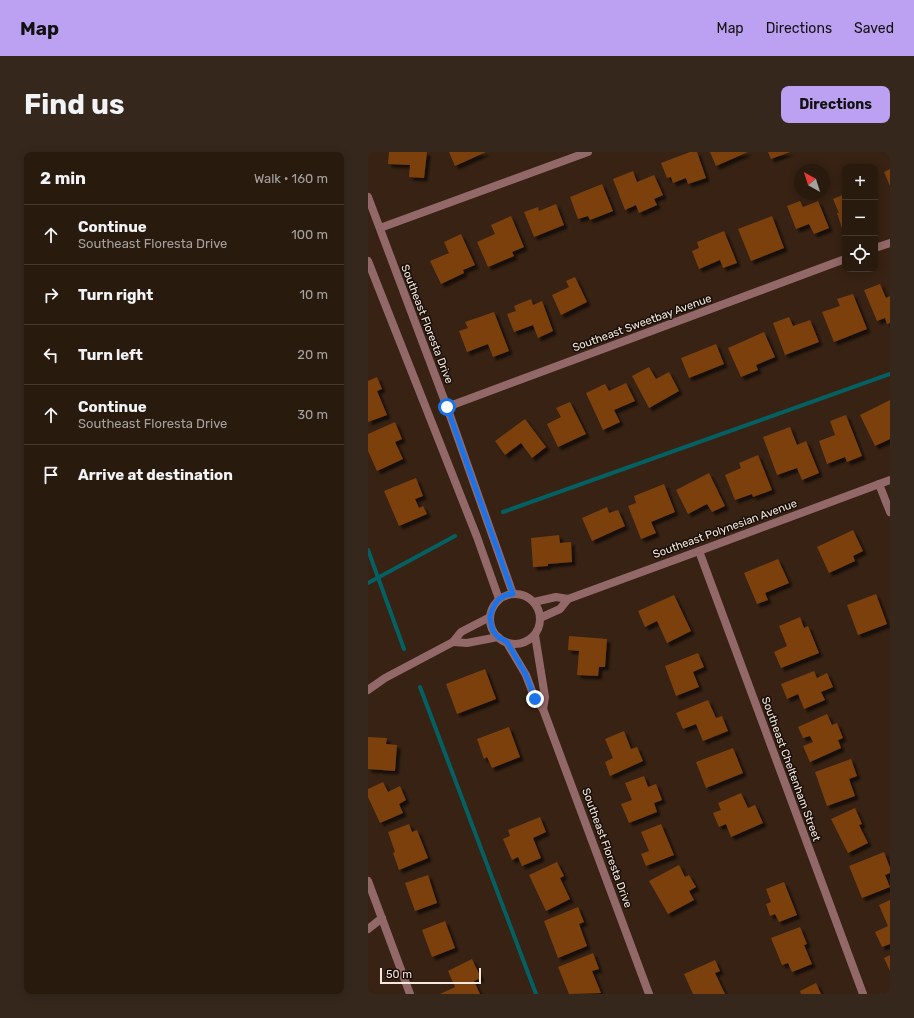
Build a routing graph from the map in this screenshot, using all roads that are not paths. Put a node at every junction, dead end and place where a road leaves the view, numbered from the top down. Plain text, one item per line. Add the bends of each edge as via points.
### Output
1 (588, 152) edge
2 (368, 198) edge
3 (380, 228) junction
4 (890, 242) edge
5 (878, 247) edge
6 (842, 260) edge
7 (368, 261) edge
8 (447, 407) junction
9 (890, 480) edge
10 (879, 484) junction
11 (890, 512) edge
12 (699, 551) junction
13 (513, 594) junction
14 (499, 599) junction
15 (568, 599) junction
16 (534, 602) junction
17 (490, 617) junction
18 (540, 618) junction
19 (534, 635) junction
20 (498, 637) junction
21 (453, 642) junction
22 (507, 642) junction
23 (368, 690) edge
24 (543, 709) junction
25 (368, 881) edge
26 (382, 918) junction
27 (368, 929) edge
28 (410, 994) edge
29 (650, 994) edge
30 (863, 994) edge

1 - 3 street
2 - 3 street, Southeast Floresta Drive
3 - 8 street, Southeast Floresta Drive
4 - 5 street
6 - 8 street, Southeast Sweetbay Avenue
7 - 14 street
8 - 13 street, Southeast Floresta Drive
9 - 10 street, Southeast Polynesian Avenue
10 - 11 street
10 - 12 street, Southeast Polynesian Avenue
12 - 15 street, Southeast Polynesian Avenue
12 - 30 street, Southeast Cheltenham Street
13 - 14 street
13 - 16 street via 521,594
14 - 17 street
15 - 16 street, Southeast Polynesian Avenue via 556,597
15 - 18 street, Southeast Polynesian Avenue via 560,609
16 - 18 street
17 - 20 street via 493,631
17 - 21 street via 461,632
18 - 19 street via 538,630
19 - 22 street via 522,643
19 - 24 street, Southeast Floresta Drive via 545,697
20 - 21 street via 467,643
20 - 22 street
21 - 23 street via 385,678
22 - 24 street, Southeast Floresta Drive via 526,675 535,699
24 - 29 street, Southeast Floresta Drive
25 - 26 street
26 - 27 street
26 - 28 street

